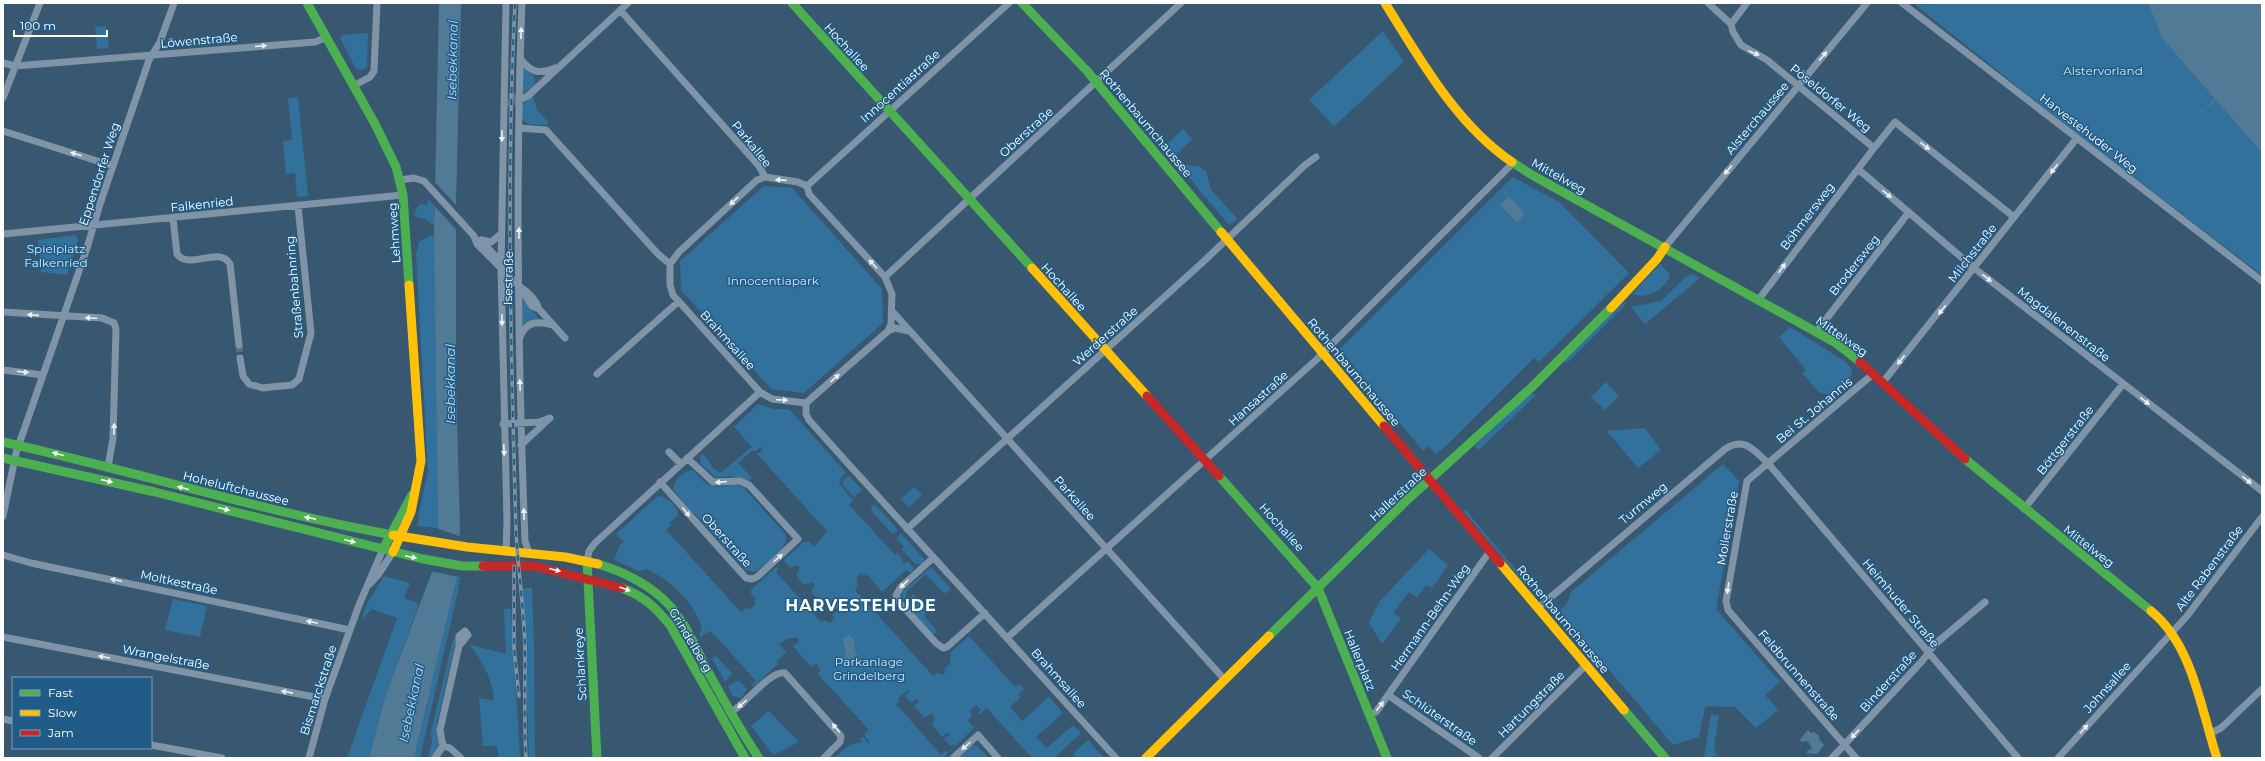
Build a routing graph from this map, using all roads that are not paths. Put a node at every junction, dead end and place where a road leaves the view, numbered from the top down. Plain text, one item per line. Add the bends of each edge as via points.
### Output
1 (40, 3) edge
2 (174, 3) edge
3 (307, 3) edge
4 (377, 3) edge
5 (506, 3) edge
6 (522, 3) edge
7 (628, 3) edge
8 (792, 3) edge
9 (1009, 3) edge
10 (1022, 3) edge
11 (1181, 3) edge
12 (1385, 3) edge
13 (1708, 3) edge
14 (1747, 3) edge
15 (1867, 3) edge
16 (1902, 3) edge
17 (620, 10) junction
18 (1731, 24) junction
19 (325, 38) junction
20 (152, 55) junction
21 (520, 58) junction
22 (3, 63) edge
23 (15, 66) junction
24 (558, 67) junction
25 (1097, 83) junction
26 (355, 85) junction
27 (1798, 86) junction
28 (3, 98) edge
29 (519, 100) junction
30 (889, 110) junction
31 (519, 128) junction
32 (3, 131) edge
33 (2078, 138) junction
34 (1874, 148) junction
35 (1316, 157) dead end
36 (1513, 163) junction
37 (113, 166) junction
38 (1858, 169) junction
39 (765, 177) junction
40 (400, 180) junction
41 (807, 186) junction
42 (404, 195) junction
43 (969, 199) junction
44 (298, 206) junction
45 (1909, 212) junction
46 (2014, 217) junction
47 (173, 218) junction
48 (94, 224) junction
49 (3, 234) edge
50 (501, 234) junction
51 (474, 236) junction
52 (481, 240) junction
53 (1228, 240) junction
54 (1664, 247) junction
55 (670, 264) junction
56 (501, 267) junction
57 (1974, 268) junction
58 (885, 277) junction
59 (2262, 281) edge
60 (519, 286) junction
61 (1759, 299) junction
62 (678, 302) junction
63 (892, 311) junction
64 (3, 312) edge
65 (64, 317) junction
66 (553, 326) junction
67 (888, 331) junction
68 (909, 331) junction
69 (1817, 331) junction
70 (520, 337) junction
71 (565, 338) dead end
72 (239, 345) tunnel mouth
73 (1105, 351) junction
74 (1322, 353) junction
75 (240, 358) tunnel mouth
76 (3, 370) edge
77 (597, 374) dead end
78 (1874, 374) junction
79 (44, 375) junction
80 (1883, 382) junction
81 (2123, 384) junction
82 (760, 392) junction
83 (806, 403) junction
84 (503, 424) junction
85 (521, 424) junction
86 (1007, 439) junction
87 (3, 442) edge
88 (19, 445) junction
89 (521, 445) junction
90 (669, 452) dead end
91 (3, 458) edge
92 (687, 458) junction
93 (14, 460) junction
94 (1204, 460) junction
95 (1767, 462) junction
96 (681, 464) junction
97 (108, 467) junction
98 (1430, 480) junction
99 (660, 482) junction
100 (418, 484) junction
101 (2262, 492) edge
102 (2024, 509) junction
103 (3, 516) edge
104 (2262, 517) edge
105 (907, 529) junction
106 (391, 534) junction
107 (402, 535) junction
108 (466, 547) joint
109 (1106, 548) junction
110 (383, 549) junction
111 (1490, 551) junction
112 (393, 552) junction
113 (506, 552) junction
114 (529, 553) junction
115 (3, 555) edge
116 (933, 558) junction
117 (588, 564) junction
118 (462, 566) joint
119 (588, 578) junction
120 (368, 585) junction
121 (1318, 588) junction
122 (1985, 602) dead end
123 (1726, 606) joint
124 (1538, 608) junction
125 (985, 614) junction
126 (350, 629) junction
127 (2173, 632) junction
128 (3, 637) edge
129 (1007, 638) junction
130 (459, 646) dead end
131 (1928, 653) junction
132 (1586, 665) junction
133 (1225, 680) junction
134 (2262, 689) edge
135 (1388, 695) junction
136 (325, 699) junction
137 (730, 713) junction
138 (1369, 714) junction
139 (2209, 734) junction
140 (152, 745) edge
141 (1844, 745) junction
142 (443, 746) junction
143 (222, 758) edge
144 (309, 758) edge
145 (436, 758) edge
146 (461, 758) edge
147 (597, 758) edge
148 (745, 758) edge
149 (759, 758) edge
150 (824, 758) edge
151 (953, 758) edge
152 (998, 758) edge
153 (1116, 758) edge
154 (1146, 758) edge
155 (1387, 758) edge
156 (1479, 758) edge
157 (1492, 758) edge
158 (1665, 758) edge
159 (1832, 758) edge
160 (1856, 758) edge
161 (2018, 758) edge
162 (2058, 758) edge
163 (2217, 758) edge

1 - 23 street
2 - 20 street, Eppendorfer Weg via 160,42
3 - 19 street, Lehmweg
4 - 26 street via 374,71 370,77
5 -> 50 street, Isestraße
21 -> 6 street, Isestraße
7 - 17 street
8 - 30 street, Hochallee
9 - 30 street, Innocentiastraße
10 - 25 street, Rothenbaumchaussee via 1067,48
11 - 25 street, Oberstraße
12 - 36 street, Mittelweg via 1446,95 1482,137
13 - 18 street
14 - 18 street
27 -> 15 street, Alsterchaussee
16 - 33 street, Harvestehuder Weg
17 - 24 street
17 - 39 street, Parkallee via 759,166
18 -> 27 street, Pöseldorfer Weg via 1741,45 1767,60
20 -> 19 street, Löwenstraße via 315,42
19 - 26 street, Lehmweg
20 - 23 street, Löwenstraße
20 - 37 street, Eppendorfer Weg
21 - 24 street via 535,72 547,72
21 - 29 street, Isestraße
22 - 23 street, Löwenstraße
23 - 28 street
24 - 29 street via 528,96
25 - 43 street, Oberstraße
25 - 53 street, Rothenbaumchaussee
26 - 40 street, Lehmweg
27 - 34 street, Pöseldorfer Weg
27 -> 54 street, Alsterchaussee
29 - 31 street, Isestraße
30 - 41 street, Innocentiastraße
30 - 43 street, Hochallee
31 - 55 street via 546,130 658,254
60 -> 31 street, Isestraße
37 -> 32 street
33 -> 46 street, Milchstraße
33 - 59 street, Harvestehuder Weg
34 - 38 street, Böhmersweg
34 -> 46 street, Pöseldorfer Weg via 1895,122
35 - 53 street, Werderstraße
36 - 54 street, Mittelweg
36 - 74 street, Hansastraße
37 - 48 street, Eppendorfer Weg
38 -> 45 street, Magdalenenstraße
61 -> 38 street, Böhmersweg
41 -> 39 street, Parkallee via 798,182
39 -> 55 street via 757,180 679,252
40 - 42 street, Lehmweg
40 - 51 street via 419,178
58 -> 41 street via 809,194
42 - 44 street, Falkenried
42 - 100 street, Lehmweg via 421,455
43 - 58 street, Oberstraße
43 - 73 street, Hochallee
44 - 47 street, Falkenried
44 - 75 street, Straßenbahnring via 311,333 300,379 292,384 262,388 249,384 243,376
45 - 57 street, Magdalenenstraße
45 - 69 street, Brodersweg
46 - 57 street, Milchstraße
47 - 48 street, Falkenried
47 - 72 street via 177,254 180,257 188,260 219,257 226,259 230,264
48 - 49 street, Falkenried
48 - 65 street, Eppendorfer Weg
50 - 52 street via 491,242
50 - 56 street, Isestraße
51 - 52 street
51 - 56 street via 478,244
52 - 56 street via 497,258
53 - 73 street, Werderstraße
53 - 74 street, Rothenbaumchaussee
54 - 61 street, Mittelweg
54 - 98 street, Hallerstraße via 1657,259 1598,321
55 - 62 street, Brahmsallee via 672,290
56 - 60 street
56 -> 84 street, Isestraße
57 -> 80 street, Milchstraße
57 -> 81 street, Magdalenenstraße
58 - 63 street via 892,294
60 - 66 street via 537,302 538,310
60 - 70 street, Isestraße
61 - 69 street, Mittelweg
62 - 77 street
62 - 82 street, Brahmsallee
63 - 67 street
63 - 68 street, Parkallee
65 -> 64 street
65 - 79 street, Eppendorfer Weg
97 -> 65 street via 113,438 116,329 114,323 102,318
66 - 70 street via 540,322 531,323 524,328
66 - 71 street
67 - 68 street via 895,328
83 -> 67 street
68 - 86 street, Parkallee
69 - 78 street, Mittelweg via 1851,354
85 -> 70 street, Isestraße
73 - 86 street, Werderstraße
73 - 94 street, Hochallee
74 - 94 street, Hansastraße
74 - 98 street, Rothenbaumchaussee
76 -> 79 street
78 - 80 street, Mittelweg
78 - 95 street, Bei St. Johannis
79 - 88 street, Eppendorfer Weg
80 - 102 street, Mittelweg via 1945,441
81 -> 101 street, Magdalenenstraße
81 - 102 street, Böttgerstraße
82 -> 83 street, Brahmsallee via 772,399
82 - 92 street
83 - 105 street, Brahmsallee via 809,420
84 - 85 street
84 -> 113 street, Isestraße
85 - 89 street, Isestraße
85 - 89 street via 550,418
86 - 105 street, Werderstraße
86 - 109 street, Parkallee
87 - 88 street, Hoheluftchaussee
88 - 93 street, Eppendorfer Weg
97 -> 88 street, Hoheluftchaussee
114 -> 89 street, Isestraße via 525,541
90 - 96 street
91 - 93 street, Hoheluftchaussee
92 - 96 street
99 -> 92 street, Oberstraße via 746,578 757,577 798,539 749,485 740,481 713,482
93 - 103 street, Eppendorfer Weg
93 -> 110 street, Hoheluftchaussee
94 - 109 street, Hansastraße
94 - 121 street, Hochallee
95 -> 123 street, Mollerstraße via 1746,483
95 - 124 street, Turmweg via 1746,445 1739,443 1725,449
95 - 131 street, Heimhuder Straße
96 - 99 street
106 -> 97 street, Hoheluftchaussee via 247,504
98 - 111 street, Rothenbaumchaussee
98 - 121 street, Hallerstraße
99 - 117 street via 595,543 589,551
100 - 106 street, Lehmweg
100 - 107 street, Lehmweg
102 - 127 street, Mittelweg via 2161,618
104 - 127 street, Alte Rabenstraße
105 - 116 street, Brahmsallee
106 - 107 street, Hoheluftchaussee
106 - 110 street, Lehmweg
107 - 108 street, Hoheluftchaussee
107 - 112 street, Lehmweg
108 - 113 street, Grindelberg
109 - 129 street, Hansastraße
109 - 133 street, Parkallee
110 - 112 street, Hoheluftchaussee
110 - 120 street, Bismarckstraße
111 - 124 street, Rothenbaumchaussee
111 - 135 street, Hermann-Behn-Weg
112 -> 118 street, Hoheluftchaussee
112 - 120 street, Bismarckstraße
113 - 114 street, Grindelberg
114 - 117 street, Grindelberg via 562,556
126 -> 115 street, Moltkestraße
116 - 125 street, Brahmsallee
116 -> 125 street via 901,587 896,595 899,602 936,643 943,648 947,647
117 - 119 street, Schlankreye
117 - 137 street, Grindelberg via 643,584 668,604 682,624
118 -> 119 street, Grindelberg via 532,566
119 - 147 street, Schlankreye
119 -> 148 street, Grindelberg via 639,594 663,616
120 - 126 street, Bismarckstraße
121 - 133 street, Hallerstraße
121 - 138 street, Hallerplatz
122 - 131 street, Binderstraße via 1935,644
123 - 141 street, Feldbrunnenstraße
124 - 132 street, Rothenbaumchaussee
125 - 129 street, Brahmsallee
126 - 136 street, Bismarckstraße
127 - 139 street, Mittelweg via 2182,650
162 -> 127 street, Johnsallee
136 -> 128 street, Wrangelstraße
129 - 153 street, Brahmsallee
130 - 142 street via 440,730
131 -> 141 street, Binderstraße
131 - 161 street, Heimhuder Straße
132 - 157 street, Hartungstraße
132 - 158 street, Rothenbaumchaussee
133 - 154 street, Hallerstraße
134 - 139 street via 2221,728
138 -> 135 street, Hallerplatz via 1376,712
135 - 156 street, Schlüterstraße
136 - 144 street, Bismarckstraße
137 - 149 street, Grindelberg
150 -> 137 street via 840,742 841,736 786,673 773,676
138 - 155 street
139 - 163 street, Mittelweg
140 - 143 street
141 - 159 street, Binderstraße
141 - 160 street, Feldbrunnenstraße
142 - 145 street
142 - 146 street via 450,748
152 -> 151 street via 978,736

